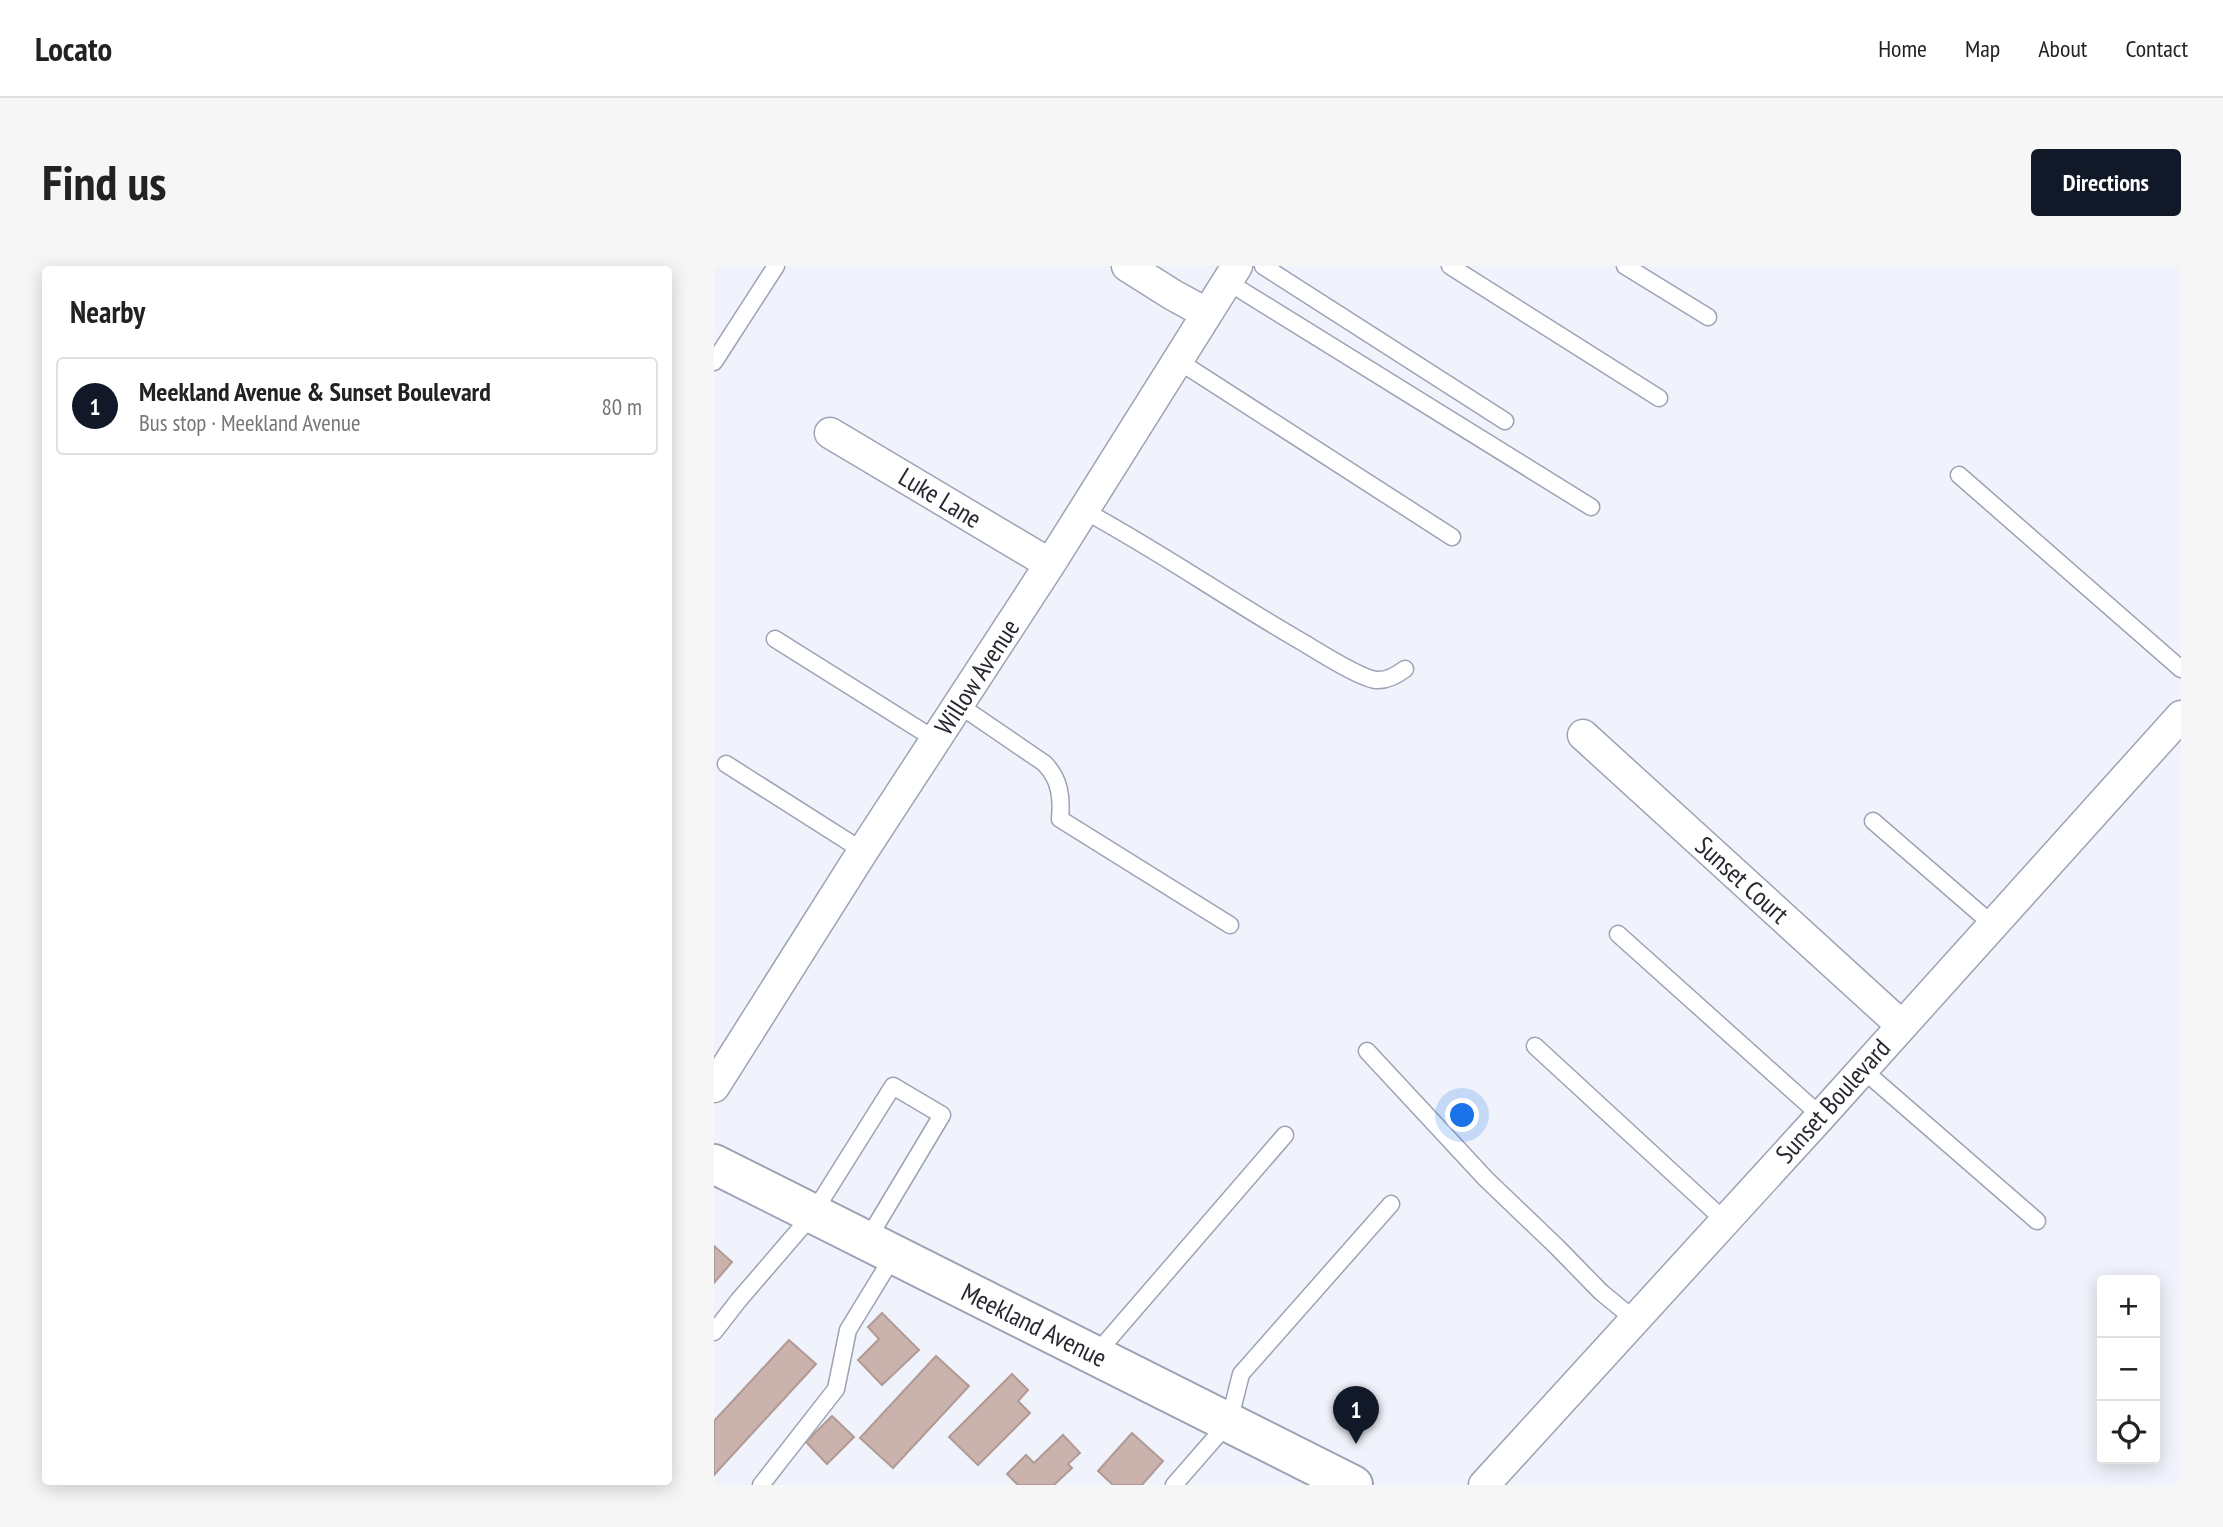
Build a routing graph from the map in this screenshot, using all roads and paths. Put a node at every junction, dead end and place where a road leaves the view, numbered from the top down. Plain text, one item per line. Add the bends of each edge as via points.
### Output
1 (776, 266) edge
2 (1127, 266) edge
3 (1263, 266) edge
4 (1450, 266) edge
5 (1625, 266) edge
6 (1232, 274) edge
7 (1206, 313) junction
8 (1707, 317) dead end
9 (1177, 360) junction
10 (714, 362) edge
11 (1659, 398) dead end
12 (1505, 421) dead end
13 (830, 433) dead end
14 (1959, 475) dead end
15 (1591, 507) dead end
16 (1083, 510) junction
17 (1452, 537) dead end
18 (1050, 564) junction
19 (775, 639) dead end
20 (1405, 669) dead end
21 (2181, 669) edge
22 (959, 705) junction
23 (2179, 721) edge
24 (1583, 735) dead end
25 (936, 740) junction
26 (726, 764) dead end
27 (1873, 821) dead end
28 (863, 852) junction
29 (1992, 924) junction
30 (1230, 925) dead end
31 (1618, 934) dead end
32 (1901, 1025) junction
33 (1535, 1046) dead end
34 (1367, 1051) dead end
35 (1862, 1069) junction
36 (714, 1087) edge
37 (1821, 1116) junction
38 (1285, 1135) dead end
39 (714, 1164) edge
40 (1391, 1204) dead end
41 (812, 1215) junction
42 (1725, 1221) junction
43 (2037, 1221) dead end
44 (880, 1248) junction
45 (1635, 1320) junction
46 (714, 1332) edge
47 (1095, 1355) junction
48 (1230, 1422) junction
49 (1339, 1482) edge
50 (761, 1485) edge
51 (1174, 1485) edge
52 (1484, 1485) edge

1 - 10 lane
2 - 7 street
3 - 12 lane
4 - 11 lane
5 - 8 lane
6 - 7 street, Willow Avenue
6 - 15 lane
7 - 9 street, Willow Avenue
9 - 16 street, Willow Avenue
9 - 17 lane
13 - 18 street, Luke Lane
14 - 21 lane
16 - 18 street, Willow Avenue
16 - 20 lane via 1349,668 1376,680
18 - 22 street, Willow Avenue
19 - 25 lane
22 - 25 street, Willow Avenue
22 - 30 lane via 1055,774 1062,799 1060,819
23 - 29 street, Sunset Boulevard
24 - 32 street, Sunset Court
25 - 28 street, Willow Avenue
26 - 28 lane
27 - 29 lane
28 - 36 street, Willow Avenue
29 - 32 street, Sunset Boulevard
31 - 37 lane
32 - 35 street, Sunset Boulevard
33 - 42 lane
34 - 45 lane via 1486,1179
35 - 37 street, Sunset Boulevard
35 - 43 lane
37 - 42 street, Sunset Boulevard
38 - 47 lane
39 - 41 street, Meekland Avenue
40 - 48 lane via 1241,1374
41 - 44 street, Meekland Avenue
41 - 44 lane via 893,1086 942,1115
41 - 46 lane
42 - 45 street, Sunset Boulevard
44 - 47 street, Meekland Avenue
44 - 50 lane via 848,1330 836,1390
45 - 52 street, Sunset Boulevard
47 - 48 street, Meekland Avenue
48 - 49 street, Meekland Avenue
48 - 51 lane

